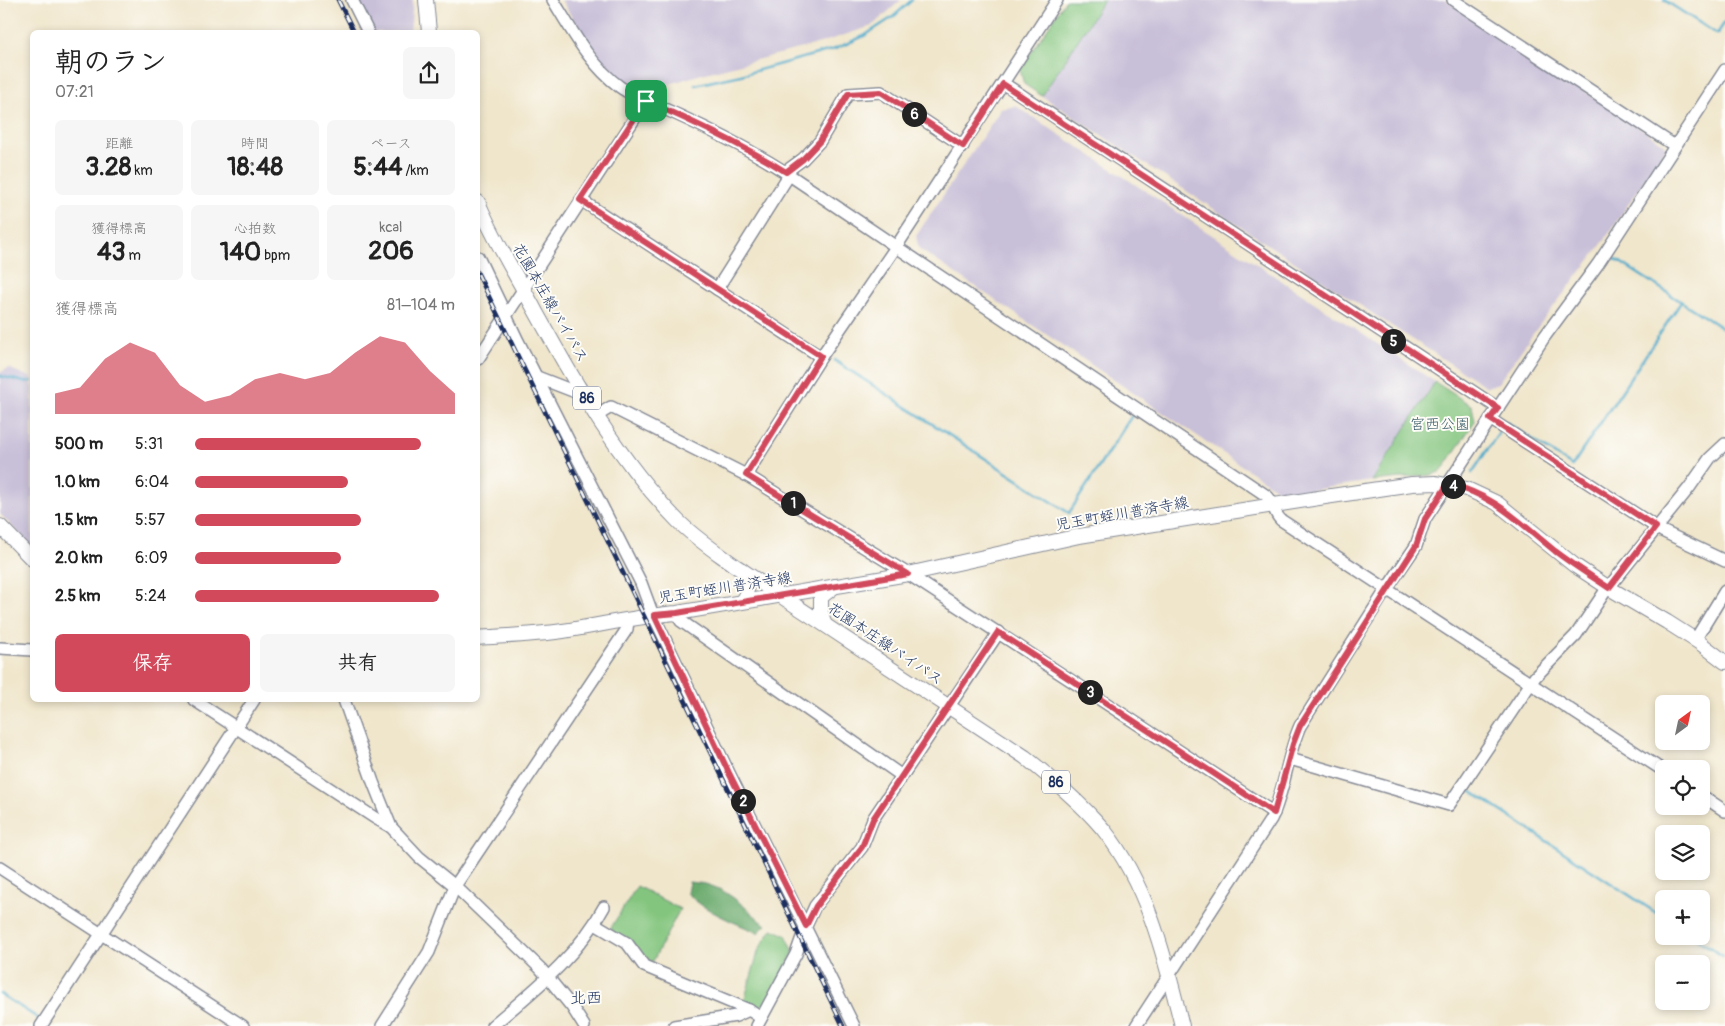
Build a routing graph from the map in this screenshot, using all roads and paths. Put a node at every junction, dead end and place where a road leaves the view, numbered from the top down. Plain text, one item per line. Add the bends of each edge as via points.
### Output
1 (352, 0) edge
2 (426, 0) edge
3 (553, 0) edge
4 (1057, 0) edge
5 (1452, 0) edge
6 (367, 30) edge
7 (429, 30) edge
8 (1725, 70) edge
9 (1003, 84) junction
10 (646, 101) junction
11 (963, 146) junction
12 (1675, 146) junction
13 (787, 174) junction
14 (580, 200) junction
15 (480, 206) edge
16 (896, 247) junction
17 (480, 261) edge
18 (523, 289) junction
19 (717, 289) junction
20 (505, 315) junction
21 (480, 356) edge
22 (821, 356) junction
23 (537, 377) junction
24 (580, 387) junction
25 (1498, 408) junction
26 (598, 415) junction
27 (1490, 419) junction
28 (1725, 444) edge
29 (746, 475) junction
30 (1448, 484) junction
31 (1274, 505) junction
32 (0, 526) edge
33 (1656, 527) junction
34 (30, 558) edge
35 (1725, 561) edge
36 (742, 570) junction
37 (908, 574) junction
38 (835, 586) junction
39 (1609, 588) junction
40 (1386, 590) junction
41 (1725, 591) edge
42 (782, 596) junction
43 (742, 601) junction
44 (677, 613) junction
45 (654, 615) junction
46 (628, 621) junction
47 (824, 624) junction
48 (998, 632) junction
49 (480, 638) edge
50 (1695, 640) junction
51 (0, 648) edge
52 (30, 650) edge
53 (1725, 662) edge
54 (1530, 684) junction
55 (197, 702) edge
56 (253, 702) edge
57 (345, 702) edge
58 (949, 707) junction
59 (235, 727) junction
60 (1290, 759) junction
61 (1655, 765) edge
62 (902, 776) junction
63 (1710, 801) edge
64 (1725, 811) edge
65 (1274, 813) junction
66 (391, 827) junction
67 (0, 868) edge
68 (455, 886) junction
69 (604, 907) dead end
70 (595, 924) junction
71 (806, 926) junction
72 (102, 934) junction
73 (1169, 976) junction
74 (548, 978) junction
75 (749, 1010) junction
76 (759, 1022) edge
77 (41, 1026) edge
78 (243, 1026) edge
79 (382, 1026) edge
80 (492, 1026) edge
81 (584, 1026) edge
82 (674, 1026) edge
83 (854, 1026) edge
84 (1136, 1026) edge
85 (1182, 1026) edge

1 - 6 street
2 - 7 main road
3 - 10 street via 580,44 600,68 619,86
4 - 9 street
5 - 12 street
8 - 12 street
9 - 11 street
9 - 25 street
10 - 13 street via 732,140
10 - 14 street
11 - 13 street via 881,92 848,94 820,141
11 - 16 street
12 - 25 street
13 - 16 street
13 - 19 street
14 - 18 street
14 - 19 street
15 - 18 main road, 花園本庄線バイパス / 86
16 - 22 street
16 - 31 street via 1267,496
17 - 20 street
18 - 20 street
18 - 24 main road, 花園本庄線バイパス / 86
19 - 22 street
20 - 21 street
20 - 23 street
22 - 29 street
23 - 24 street via 573,391
23 - 45 street
24 - 26 main road, 花園本庄線バイパス / 86
25 - 27 street
26 - 29 street via 611,408
26 - 36 main road, 花園本庄線バイパス / 86 via 627,460 679,522
27 - 30 street
27 - 33 street
28 - 33 street via 1710,458
29 - 37 street
30 - 31 main road, 児玉町蛭川普済寺線 via 1412,484
30 - 39 main road, 児玉町蛭川普済寺線 via 1497,503 1563,557
30 - 40 street via 1425,519 1416,546
31 - 37 main road, 児玉町蛭川普済寺線 via 1079,536
31 - 40 street via 1281,520
32 - 34 main road
33 - 35 street
33 - 39 street
36 - 42 main road, 花園本庄線バイパス / 86
36 - 43 main road via 748,590
37 - 38 main road, 児玉町蛭川普済寺線
37 - 48 street
38 - 42 main road, 児玉町蛭川普済寺線
38 - 47 main road via 821,597
39 - 50 main road, 児玉町蛭川普済寺線
39 - 54 street via 1576,635
40 - 54 street
40 - 60 street via 1300,726
41 - 50 street
42 - 43 main road, 児玉町蛭川普済寺線
42 - 47 main road, 花園本庄線バイパス / 86
43 - 44 main road, 児玉町蛭川普済寺線
44 - 45 main road, 児玉町蛭川普済寺線
44 - 62 street via 681,622
45 - 46 main road, 児玉町蛭川普済寺線
45 - 71 street
46 - 49 main road, 児玉町蛭川普済寺線
46 - 68 street via 627,629
47 - 58 main road, 花園本庄線バイパス / 86
48 - 58 street
48 - 65 street
50 - 53 main road, 児玉町蛭川普済寺線
51 - 52 street
54 - 60 street via 1449,805
54 - 61 street
55 - 59 street
56 - 59 street
57 - 66 street
58 - 62 street
58 - 73 main road, 花園本庄線バイパス / 86 via 1025,757 1063,788 1103,829 1122,856 1153,919
59 - 66 street
59 - 72 street
60 - 65 street
62 - 71 street via 873,819 862,847 816,906
63 - 64 street
65 - 73 street
66 - 68 street via 419,857
67 - 72 street
68 - 74 street
68 - 79 street via 429,952
69 - 70 street
70 - 74 street
70 - 75 street via 627,943 644,966
71 - 76 street via 796,954
71 - 83 street
72 - 77 street
72 - 78 street
73 - 84 street
73 - 85 main road, 花園本庄線バイパス / 86
74 - 80 street
74 - 81 street
75 - 76 street
75 - 82 street via 736,1016

